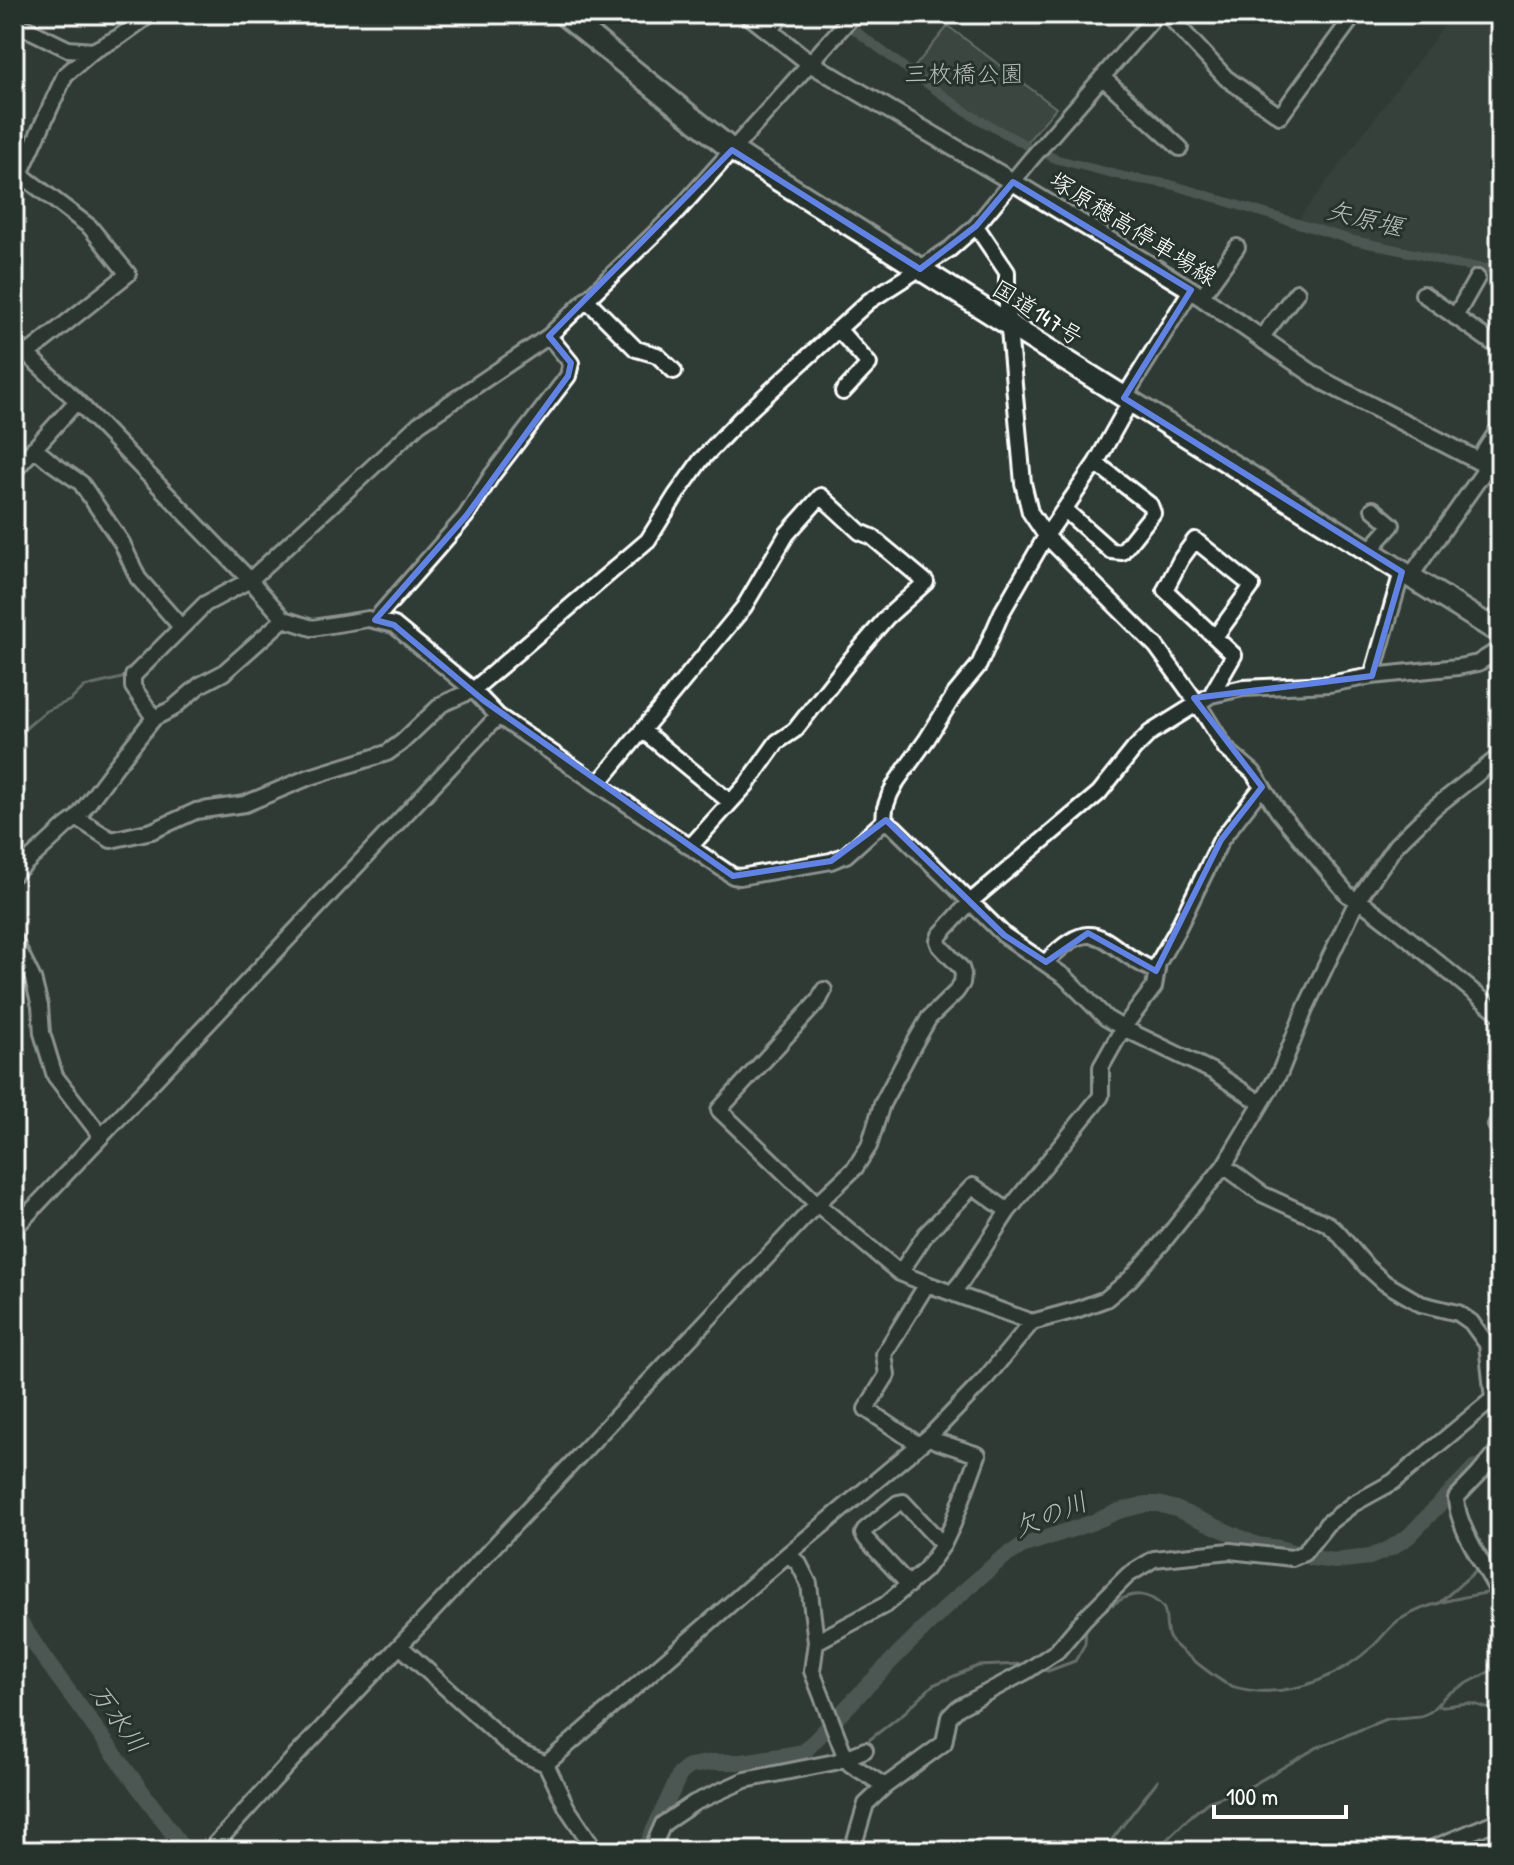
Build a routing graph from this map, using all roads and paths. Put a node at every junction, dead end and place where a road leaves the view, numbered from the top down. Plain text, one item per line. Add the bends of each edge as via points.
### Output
1 (151, 14) edge
2 (563, 14) edge
3 (748, 14) edge
4 (783, 14) edge
5 (854, 14) edge
6 (1157, 14) edge
7 (1167, 14) edge
8 (1355, 14) edge
9 (14, 30) edge
10 (770, 31) junction
11 (93, 51) junction
12 (810, 63) junction
13 (1102, 77) junction
14 (1180, 148) dead end
15 (732, 150) junction
16 (20, 174) junction
17 (1013, 182) junction
18 (14, 193) edge
19 (976, 226) junction
20 (1237, 247) dead end
21 (920, 269) junction
22 (1477, 278) dead end
23 (1297, 292) dead end
24 (1196, 294) junction
25 (1423, 294) dead end
26 (586, 299) junction
27 (1455, 317) junction
28 (1009, 325) junction
29 (838, 329) junction
30 (549, 336) junction
31 (1260, 339) junction
32 (14, 342) edge
33 (1500, 348) edge
34 (27, 354) junction
35 (674, 371) dead end
36 (843, 392) dead end
37 (1127, 400) junction
38 (77, 401) junction
39 (1500, 427) edge
40 (34, 448) junction
41 (1096, 463) junction
42 (1489, 466) edge
43 (14, 471) edge
44 (1373, 509) dead end
45 (1065, 510) junction
46 (1046, 536) junction
47 (1369, 551) junction
48 (1406, 574) junction
49 (250, 580) junction
50 (284, 619) junction
51 (375, 620) junction
52 (181, 627) junction
53 (1500, 633) edge
54 (1215, 637) junction
55 (1500, 649) edge
56 (1372, 676) junction
57 (473, 690) junction
58 (1211, 695) junction
59 (1198, 704) junction
60 (154, 718) junction
61 (503, 718) junction
62 (642, 730) junction
63 (1500, 756) edge
64 (598, 784) junction
65 (1262, 787) junction
66 (730, 802) junction
67 (77, 818) junction
68 (884, 821) junction
69 (690, 847) junction
70 (14, 874) edge
71 (971, 901) junction
72 (1357, 901) junction
73 (14, 940) edge
74 (1046, 962) junction
75 (1156, 971) junction
76 (824, 990) dead end
77 (1500, 1014) edge
78 (1123, 1028) junction
79 (1261, 1103) junction
80 (1500, 1119) edge
81 (1500, 1131) edge
82 (101, 1136) junction
83 (1224, 1166) junction
84 (817, 1204) junction
85 (1008, 1211) junction
86 (14, 1229) edge
87 (900, 1273) junction
88 (927, 1284) junction
89 (952, 1293) junction
90 (1032, 1322) junction
91 (1500, 1335) edge
92 (1487, 1344) junction
93 (1497, 1404) edge
94 (924, 1441) junction
95 (1500, 1449) edge
96 (943, 1545) junction
97 (788, 1554) junction
98 (909, 1585) junction
99 (1498, 1592) edge
100 (816, 1642) junction
101 (400, 1646) junction
102 (865, 1750) dead end
103 (844, 1754) junction
104 (546, 1764) junction
105 (885, 1786) junction
106 (1500, 1820) edge
107 (14, 1843) edge
108 (18, 1851) edge
109 (209, 1851) edge
110 (596, 1851) edge
111 (651, 1851) edge
112 (852, 1851) edge
113 (1426, 1851) edge

1 - 11 street
2 - 15 highway, 国道147号
3 - 10 main road, 塚原穂高停車場線
4 - 10 street
5 - 12 street
6 - 13 street
7 - 8 street via 1226,78 1280,116
9 - 11 street via 25,28 68,49
10 - 12 main road, 塚原穂高停車場線
11 - 16 street via 65,75
12 - 15 street
12 - 17 main road, 塚原穂高停車場線
13 - 14 street
13 - 17 street
15 - 21 highway, 国道147号
15 - 26 street via 677,212
16 - 18 street
16 - 34 street via 90,227 128,274
17 - 19 street
17 - 24 main road, 塚原穂高停車場線
19 - 21 street
19 - 28 street via 1007,272
20 - 24 street
21 - 28 highway, 国道147号
21 - 29 street via 869,301
22 - 27 street
23 - 31 street
24 - 31 main road, 塚原穂高停車場線
24 - 37 street
25 - 27 street
26 - 30 street
26 - 35 street via 636,349 657,355
27 - 33 street
28 - 37 highway, 国道147号
28 - 46 street via 1023,483 1030,512
29 - 36 street via 869,364
29 - 57 street via 701,460 648,540
30 - 49 street via 419,424
30 - 51 street via 571,363 568,376 466,516
31 - 42 main road, 塚原穂高停車場線 via 1323,381
32 - 34 street
34 - 38 street
37 - 41 street
37 - 47 highway, 国道147号
38 - 40 street
38 - 49 street
39 - 42 street
40 - 43 street
40 - 52 street via 81,483 122,543 138,578
41 - 45 street
41 - 45 street via 1150,505 1153,513 1122,552 1111,551
42 - 48 street
44 - 47 street via 1392,525
45 - 46 street
46 - 59 street via 1156,646
46 - 68 street via 1002,612 979,665 890,794
47 - 48 highway, 国道147号
48 - 53 highway, 国道147号
48 - 56 street
49 - 50 street
49 - 52 street via 205,604
50 - 51 street via 312,628
50 - 60 street via 223,673
51 - 57 street via 394,625
52 - 60 street via 133,676 133,687
54 - 54 street via 1165,590 1195,540 1252,586
54 - 58 street via 1234,655
55 - 56 street via 1478,663
56 - 58 street
57 - 61 street
57 - 67 street via 442,704 387,753 245,804 196,811 152,831 111,840
58 - 59 street
59 - 65 street via 1226,749
59 - 71 street via 1150,733 1099,793
60 - 67 street
61 - 64 street
61 - 82 street
62 - 64 street
62 - 66 street
62 - 66 street via 744,607 787,534 821,496 872,537 926,582 887,617
63 - 72 street via 1416,823
64 - 69 street
65 - 72 street via 1327,872
65 - 75 street via 1221,840
66 - 69 street
67 - 70 street
68 - 69 street via 846,855 751,876 733,876
68 - 71 street
71 - 74 street via 1004,935
71 - 84 street via 938,941 961,968 962,983 929,1018 882,1104 869,1146 855,1168
72 - 77 street
72 - 79 street
73 - 82 street via 33,979 55,1076
74 - 75 street via 1088,933
74 - 78 street
75 - 78 street via 1154,987
76 - 84 street via 719,1110
78 - 79 street via 1212,1071
78 - 85 street via 1101,1067 1101,1096
79 - 83 street
80 - 81 street
82 - 86 street
83 - 90 street via 1164,1241 1106,1299
83 - 92 street via 1262,1194 1328,1224 1385,1283 1421,1304 1458,1313
84 - 87 street
84 - 101 street
85 - 87 street via 973,1186 926,1234
85 - 89 street
87 - 88 street
88 - 89 street
88 - 94 street via 884,1354 887,1375 866,1409
89 - 90 street
90 - 94 street
91 - 92 street
92 - 93 street
93 - 105 street via 1327,1524 1304,1553 1292,1558 1230,1551 1154,1559 1128,1575 1057,1651 958,1708 949,1717 944,1743
94 - 96 street via 978,1455
94 - 97 street
95 - 99 street via 1456,1498 1456,1509
96 - 98 street
96 - 98 street via 903,1502 866,1529 866,1539
97 - 100 street via 809,1584
97 - 104 street
98 - 100 street via 885,1605
100 - 103 street via 812,1671
101 - 104 street via 508,1744
101 - 109 street
102 - 103 street
103 - 105 street
103 - 111 street via 745,1780 694,1803 663,1824
104 - 110 street
105 - 112 street via 866,1804
106 - 113 street
107 - 108 street

